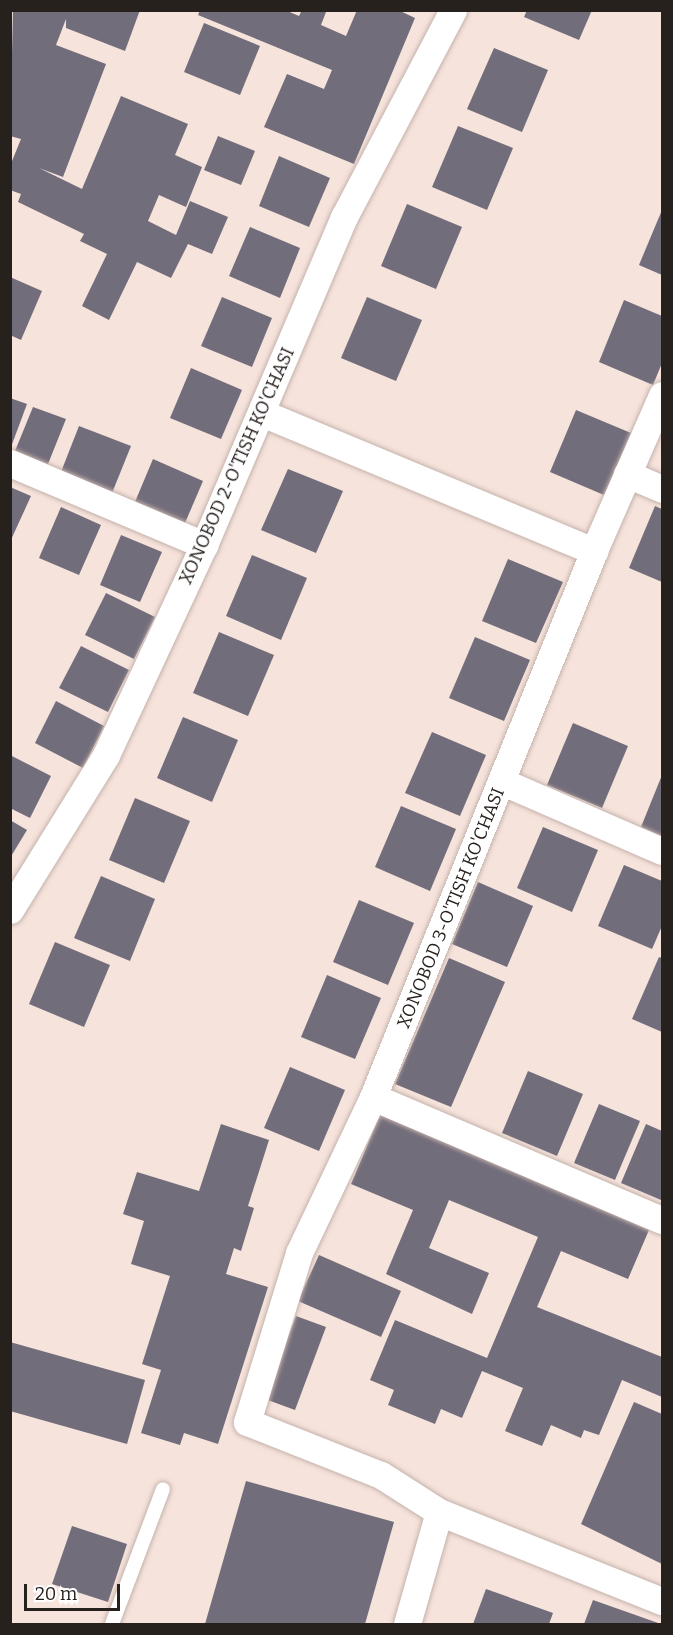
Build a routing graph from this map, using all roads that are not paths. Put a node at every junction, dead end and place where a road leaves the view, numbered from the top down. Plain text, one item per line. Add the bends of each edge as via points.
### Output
1 (448, 12) edge
2 (663, 395) edge
3 (262, 413) junction
4 (10, 464) edge
5 (627, 474) junction
6 (663, 489) edge
7 (204, 545) junction
8 (594, 551) junction
9 (503, 782) junction
10 (663, 851) edge
11 (10, 910) edge
12 (374, 1097) junction
13 (663, 1220) edge
14 (163, 1489) dead end
15 (439, 1512) junction
16 (663, 1601) edge
17 (112, 1624) edge
18 (407, 1624) edge

1 - 3 street, XONOBOD 2-O'TISH KO'CHASI via 344,217
2 - 5 street, XONOBOD 3-O'TISH KO'CHASI
3 - 7 street, XONOBOD 2-O'TISH KO'CHASI
3 - 8 street
4 - 7 street
5 - 6 street
5 - 8 street, XONOBOD 3-O'TISH KO'CHASI
7 - 11 street, XONOBOD 2-O'TISH KO'CHASI via 106,755
8 - 9 street, XONOBOD 3-O'TISH KO'CHASI
9 - 10 street
9 - 12 street, XONOBOD 3-O'TISH KO'CHASI
12 - 13 street
12 - 15 street, XONOBOD 3-O'TISH KO'CHASI via 299,1253 247,1422 381,1475
14 - 17 lane
15 - 16 street
15 - 18 street

